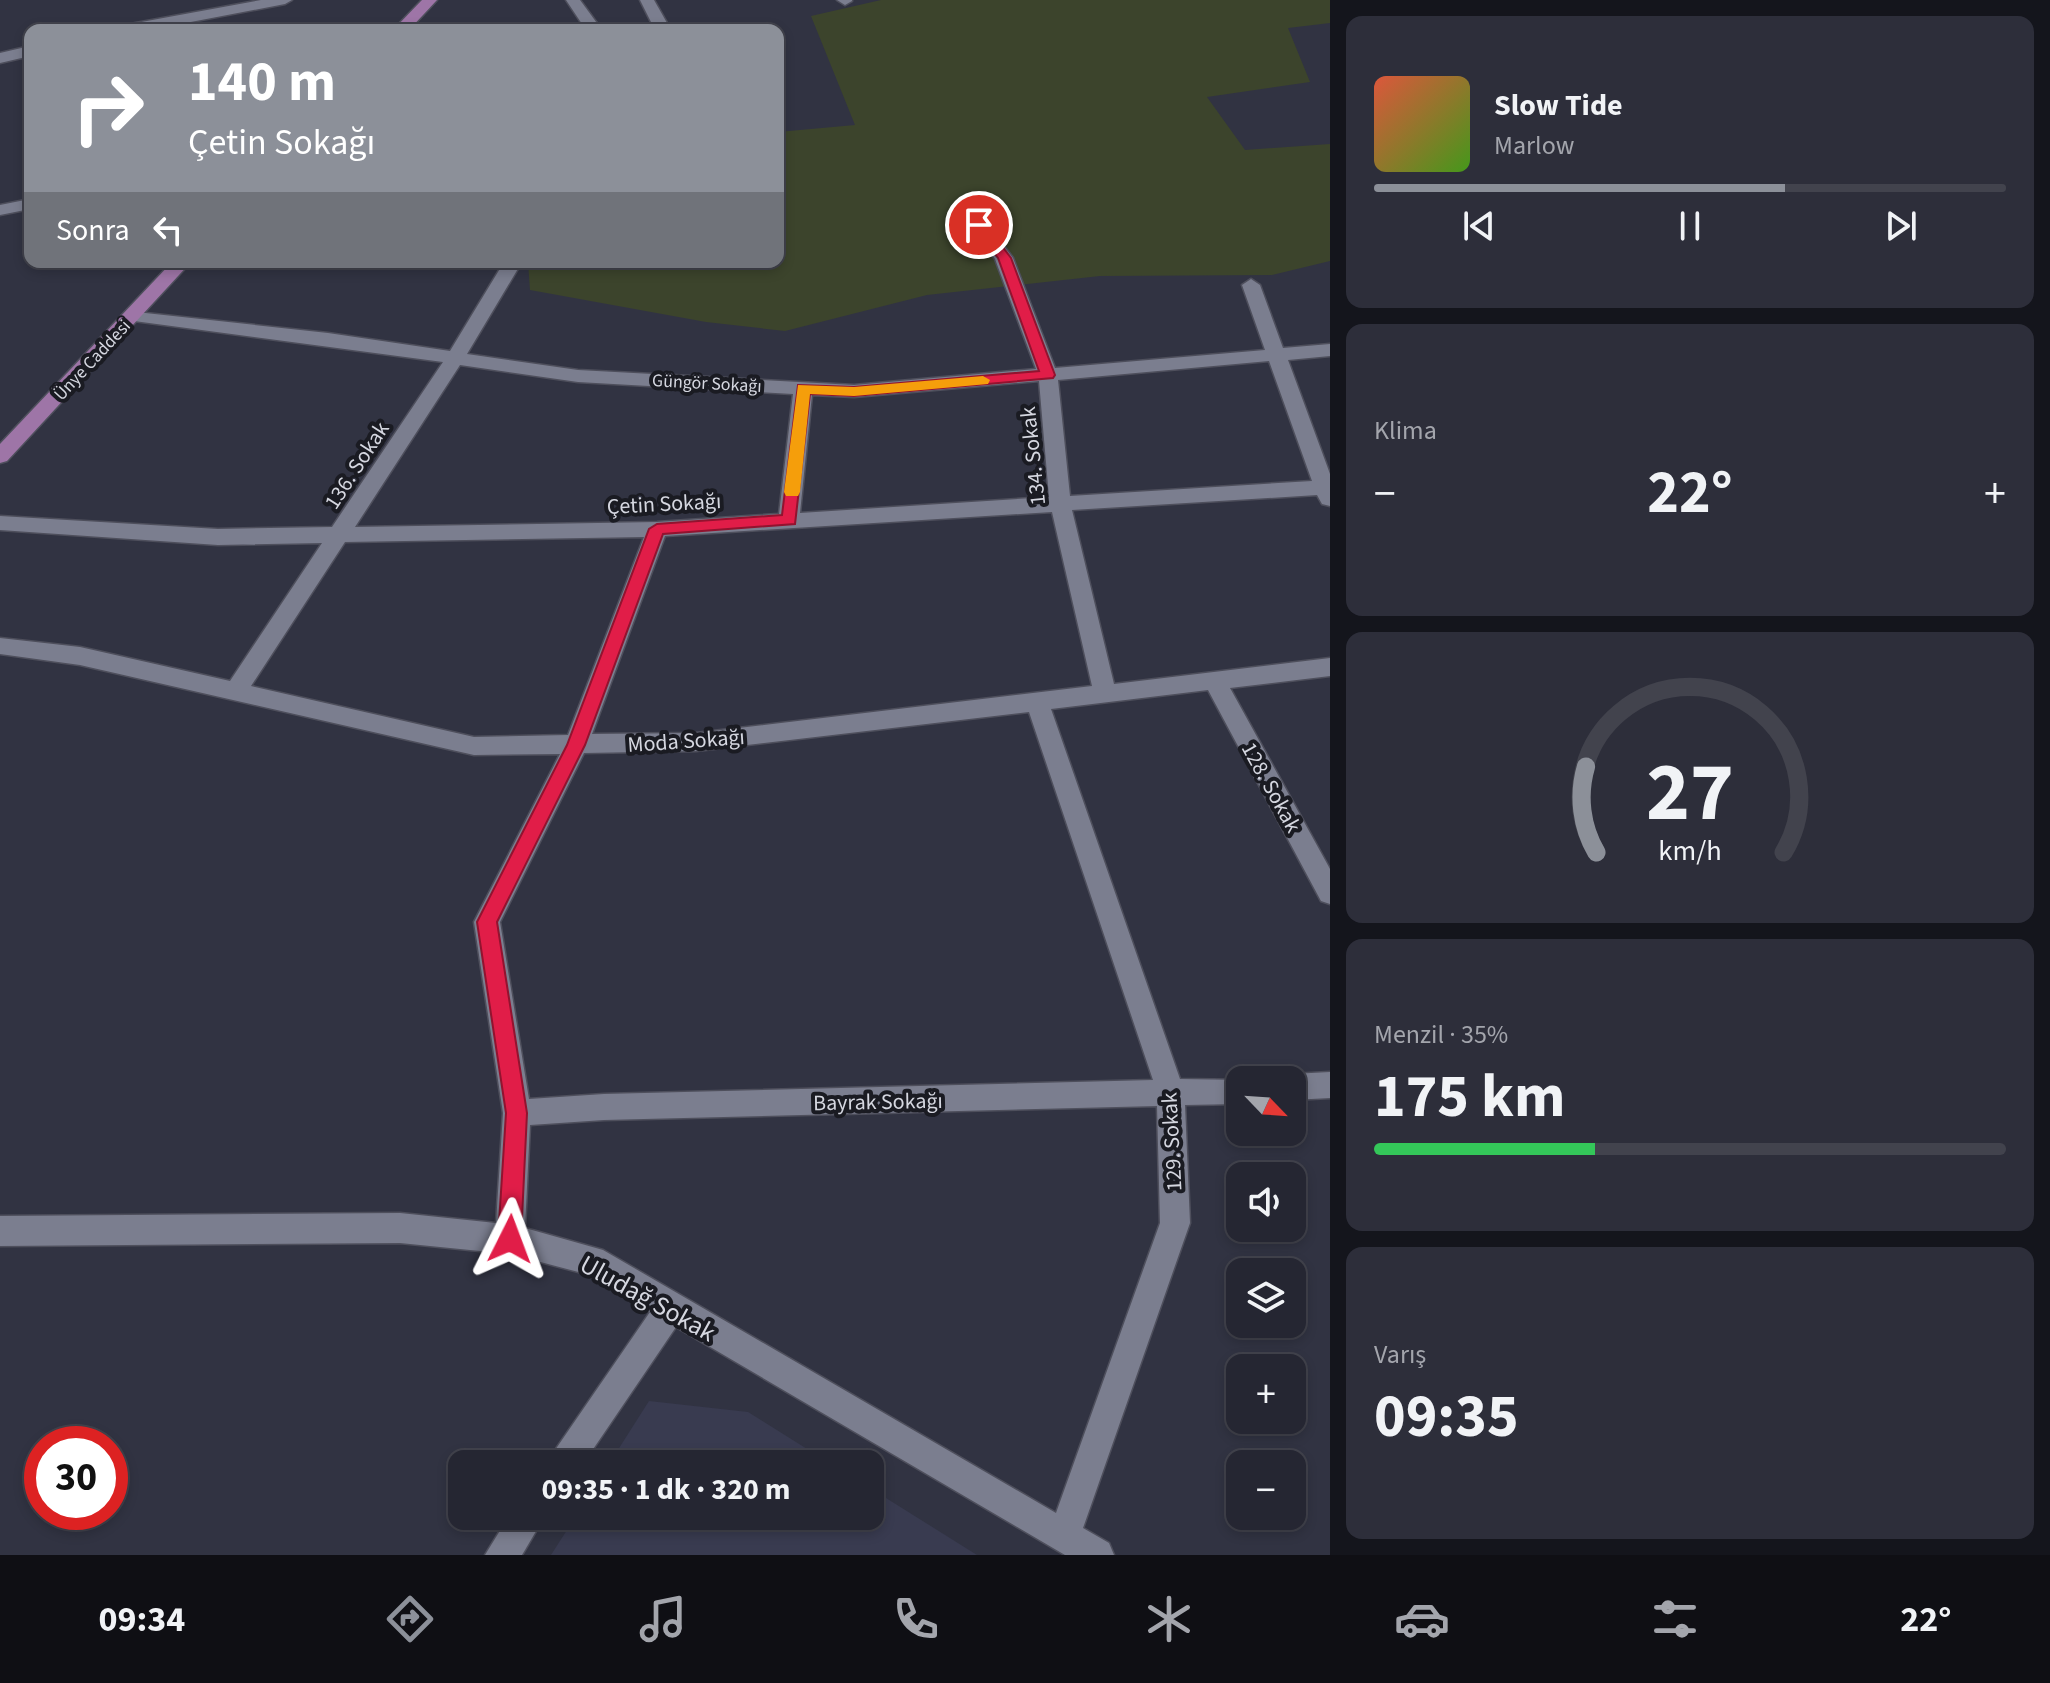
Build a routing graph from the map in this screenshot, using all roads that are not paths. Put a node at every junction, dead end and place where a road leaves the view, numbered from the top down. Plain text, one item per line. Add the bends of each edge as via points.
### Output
1 (285, 0) edge
2 (430, 0) edge
3 (573, 0) edge
4 (647, 0) edge
5 (157, 24) edge
6 (407, 24) edge
7 (590, 24) edge
8 (660, 24) edge
9 (24, 52) edge
10 (0, 58) edge
11 (24, 205) edge
12 (0, 210) edge
13 (979, 225) dead end
14 (177, 268) edge
15 (509, 268) edge
16 (1251, 285) dead end
17 (134, 315) junction
18 (1330, 350) edge
19 (1278, 355) junction
20 (455, 358) junction
21 (1048, 375) junction
22 (803, 388) junction
23 (0, 456) edge
24 (1328, 492) edge
25 (1060, 503) junction
26 (789, 520) junction
27 (0, 523) edge
28 (657, 529) junction
29 (339, 535) junction
30 (0, 646) edge
31 (1330, 667) edge
32 (1215, 681) junction
33 (235, 692) junction
34 (1105, 694) junction
35 (1037, 702) junction
36 (576, 745) junction
37 (1330, 893) edge
38 (1330, 1085) edge
39 (1306, 1086) edge
40 (1226, 1091) edge
41 (1171, 1093) junction
42 (517, 1113) junction
43 (0, 1231) edge
44 (510, 1239) junction
45 (671, 1308) junction
46 (574, 1450) edge
47 (519, 1530) edge
48 (1064, 1536) junction
49 (502, 1555) edge
50 (1097, 1555) edge

1 - 5 street
2 - 6 main road
3 - 7 street
4 - 8 street
9 - 10 street
11 - 12 street
13 - 21 street, 134. Sokak via 1004,258
14 - 17 main road, Ünye Caddesi
15 - 20 street, 136. Sokak
16 - 19 street
17 - 20 street, Güngör Sokağı
17 - 23 main road, Ünye Caddesi
18 - 19 street, Güngör Sokağı
19 - 21 street, Güngör Sokağı
19 - 24 street
20 - 22 street, Güngör Sokağı via 578,376
20 - 29 street, 136. Sokak
21 - 22 street, Güngör Sokağı via 854,391
21 - 25 street, 134. Sokak
22 - 26 street
24 - 25 street, Çetin Sokağı
25 - 26 street, Çetin Sokağı
25 - 34 street, 134. Sokak
26 - 28 street, Çetin Sokağı
27 - 29 street, Çetin Sokağı via 218,537
28 - 29 street, Çetin Sokağı
28 - 36 street
29 - 33 street, 136. Sokak
30 - 33 street, Moda Sokağı via 80,656
31 - 32 street, Moda Sokağı
32 - 34 street, Moda Sokağı
32 - 37 street, 128. Sokak
33 - 36 street, Moda Sokağı via 474,746
34 - 35 street, Moda Sokağı
35 - 36 street, Moda Sokağı via 696,742
35 - 41 street, 129. Sokak
36 - 42 street via 487,922
38 - 39 street
40 - 41 street, Bayrak Sokağı
41 - 42 street, Bayrak Sokağı
41 - 48 street, 129. Sokak via 1175,1223
42 - 44 street
43 - 44 street, Uludağ Sokak via 400,1228
44 - 45 street, Uludağ Sokak via 592,1261
45 - 46 street
45 - 48 street, Uludağ Sokak
47 - 49 street
48 - 50 street, Uludağ Sokak

